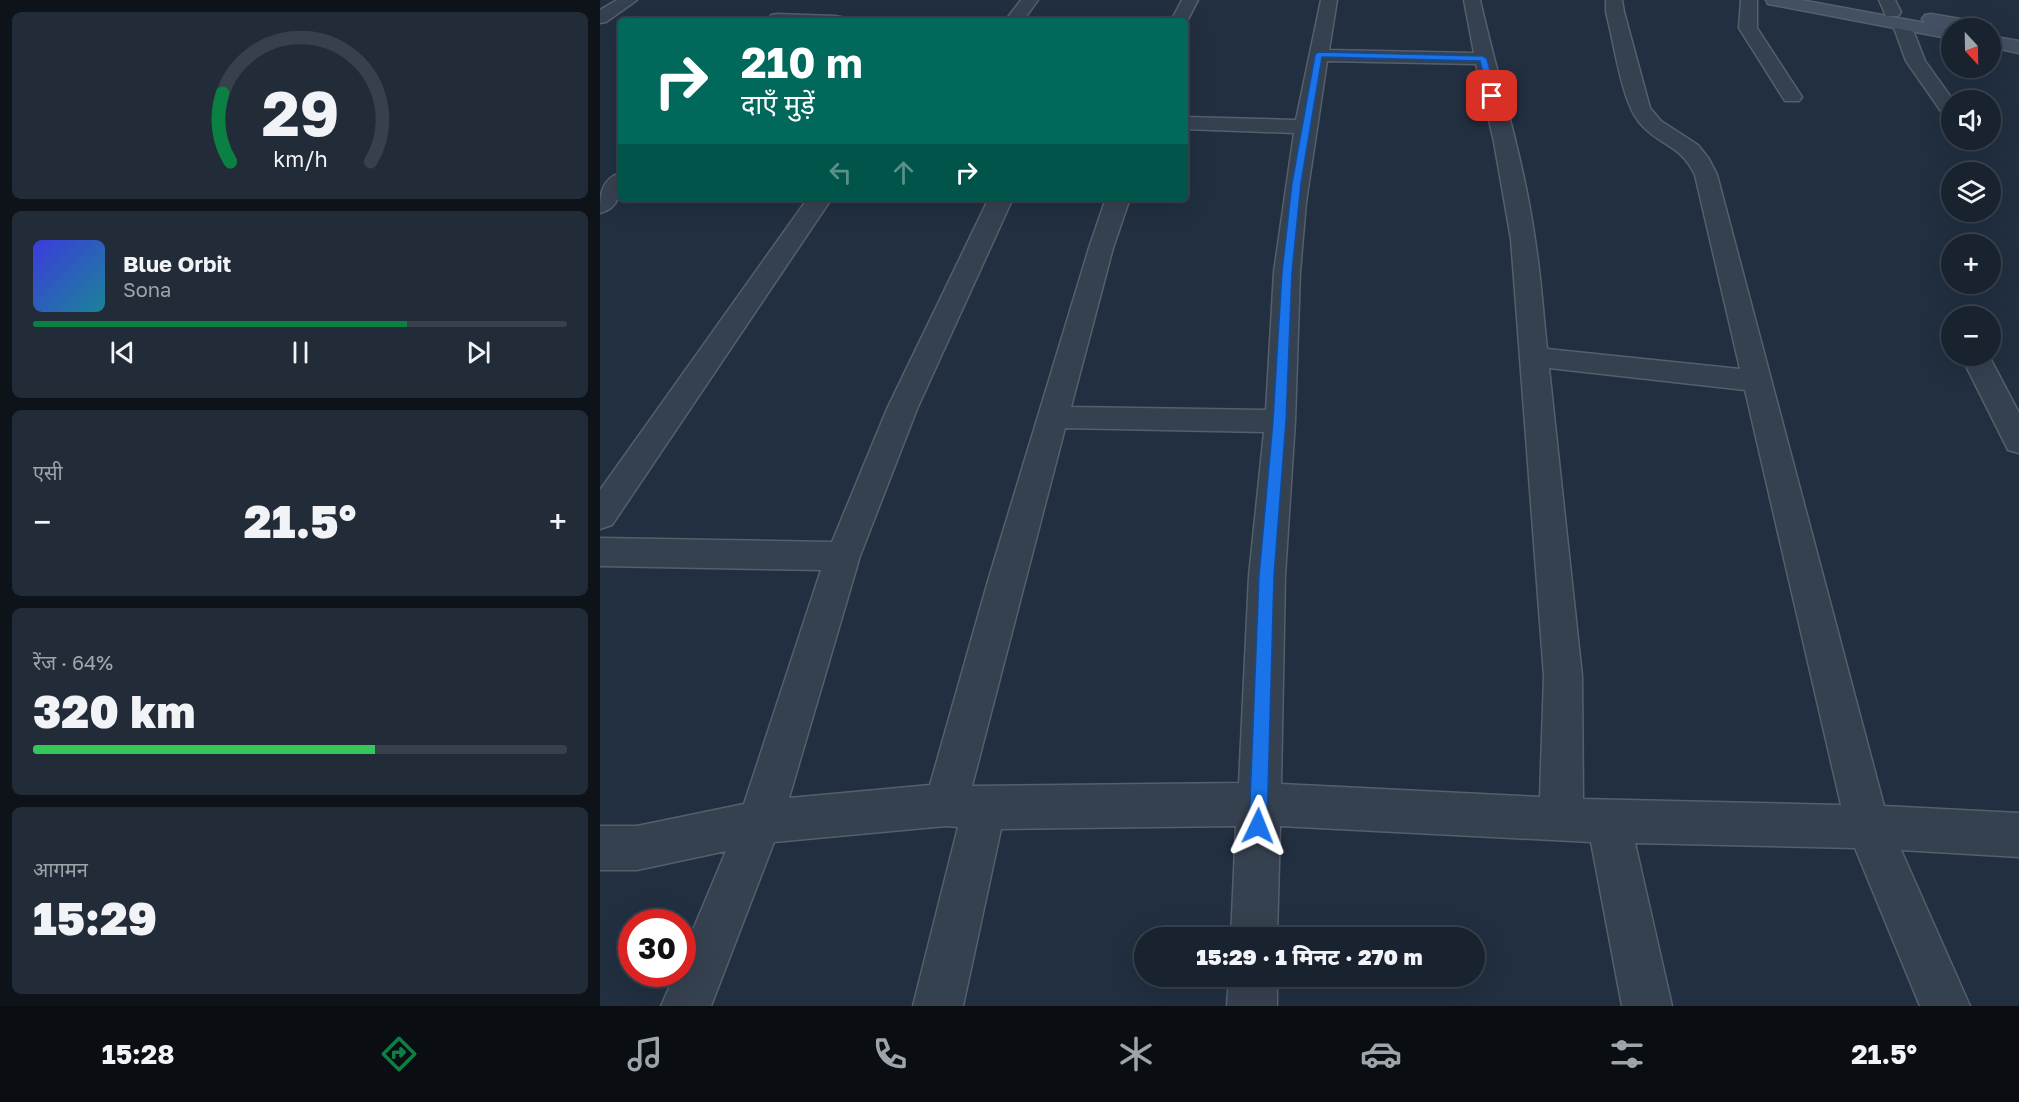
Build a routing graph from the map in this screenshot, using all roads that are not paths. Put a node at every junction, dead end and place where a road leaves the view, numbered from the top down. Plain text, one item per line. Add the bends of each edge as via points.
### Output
1 (629, 0) edge
2 (801, 0) edge
3 (1030, 0) edge
4 (1190, 0) edge
5 (1329, 0) edge
6 (1472, 0) edge
7 (1614, 0) edge
8 (1749, 0) edge
9 (1774, 0) edge
10 (1825, 0) edge
11 (1894, 12) edge
12 (601, 16) edge
13 (778, 18) edge
14 (1016, 18) edge
15 (1181, 18) edge
16 (1941, 20) edge
17 (1941, 30) edge
18 (2001, 32) edge
19 (2019, 35) edge
20 (2001, 43) edge
21 (2019, 47) edge
22 (1318, 55) junction
23 (1483, 59) junction
24 (1792, 98) dead end
25 (1941, 98) edge
26 (1188, 123) edge
27 (1305, 127) junction
28 (618, 184) edge
29 (818, 201) edge
30 (1000, 201) edge
31 (1117, 201) edge
32 (600, 206) edge
33 (1534, 357) junction
34 (1980, 366) edge
35 (1756, 381) junction
36 (1054, 417) junction
37 (1280, 421) junction
38 (2019, 442) edge
39 (600, 516) edge
40 (600, 552) edge
41 (843, 556) junction
42 (1258, 804) junction
43 (965, 807) junction
44 (1561, 820) junction
45 (1608, 821) junction
46 (760, 822) junction
47 (1868, 827) junction
48 (2019, 836) edge
49 (600, 848) edge
50 (1254, 927) edge
51 (1253, 987) edge
52 (686, 1006) edge
53 (938, 1006) edge
54 (1252, 1006) edge
55 (1647, 1006) edge
56 (1945, 1006) edge

1 - 12 street
2 - 13 street
3 - 14 street
4 - 15 street
5 - 22 street
6 - 23 street
7 - 35 street via 1640,108 1647,121 1697,157 1706,175
8 - 24 street via 1748,28
9 - 11 street
10 - 11 street
11 - 16 street
11 - 17 street
11 - 25 street via 1906,45
18 - 19 street
20 - 21 street
22 - 23 street
22 - 27 street
23 - 33 street via 1524,238
26 - 27 street
27 - 37 street via 1287,272
28 - 32 street
29 - 39 street
30 - 41 street via 902,409
31 - 36 street
33 - 35 street
33 - 44 street via 1563,676
34 - 38 street
35 - 47 street
36 - 37 street
36 - 43 street via 1006,581
37 - 42 street via 1266,576
40 - 41 street
41 - 46 street
42 - 43 street
42 - 44 street
42 - 50 street
43 - 46 street
43 - 53 street
44 - 45 street
45 - 47 street
45 - 55 street
46 - 49 street via 637,848
46 - 52 street
47 - 48 street
47 - 56 street
51 - 54 street

